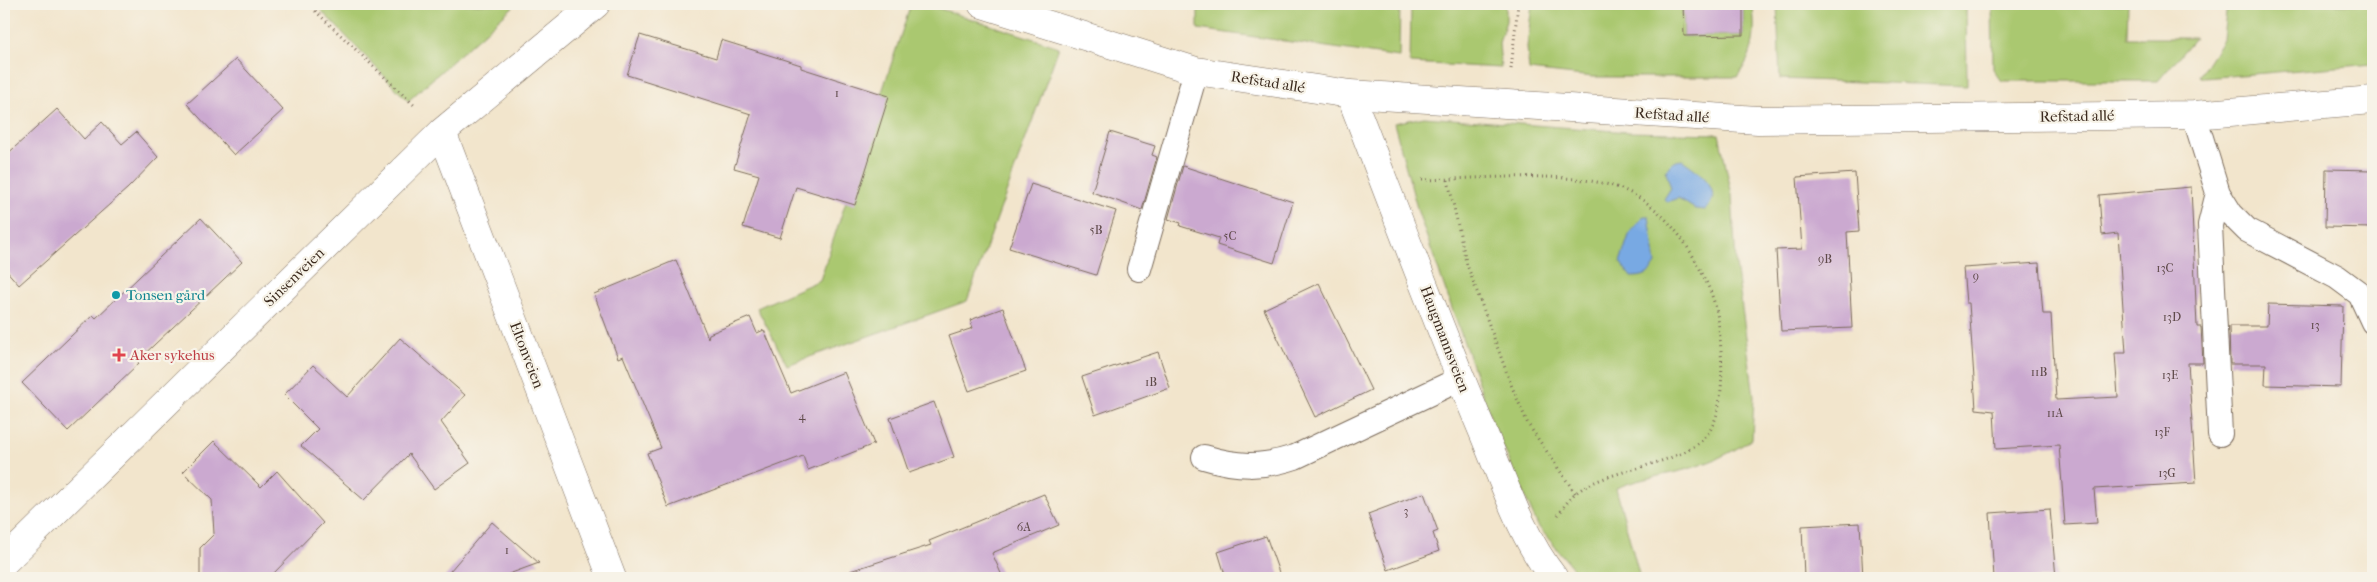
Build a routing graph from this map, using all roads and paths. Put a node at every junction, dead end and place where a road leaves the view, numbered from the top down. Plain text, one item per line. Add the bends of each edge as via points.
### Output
1 (308, 4) edge
2 (596, 4) edge
3 (982, 4) edge
4 (1518, 4) edge
5 (1196, 71) junction
6 (1350, 94) junction
7 (2373, 100) edge
8 (1506, 104) junction
9 (2194, 115) junction
10 (442, 132) junction
11 (1448, 180) junction
12 (1384, 181) junction
13 (2218, 193) junction
14 (1139, 269) dead end
15 (2373, 322) edge
16 (1460, 379) junction
17 (2220, 434) dead end
18 (1204, 457) dead end
19 (1575, 493) junction
20 (1531, 541) junction
21 (4, 562) edge
22 (1546, 576) edge
23 (612, 578) edge

1 - 10 path
2 - 10 street, Sinsenveien
3 - 5 street, Refstad allé
4 - 8 path
5 - 6 street, Refstad allé
5 - 14 lane
6 - 8 street, Refstad allé
6 - 12 street, Haugmannsveien
7 - 9 street, Refstad allé
8 - 9 street, Refstad allé via 1758,120
9 - 13 lane
10 - 21 street, Sinsenveien
10 - 23 street, Eltonveien
11 - 12 path
11 - 19 path via 1466,262 1512,387 1528,424
11 - 19 path via 1567,179 1624,190 1656,210 1683,240 1707,282 1717,310 1721,344 1721,382 1710,431 1699,444 1608,476
12 - 16 street, Haugmannsveien
13 - 15 lane via 2231,214 2247,230 2338,277 2360,294
13 - 17 lane via 2210,225
16 - 18 lane via 1271,465 1228,464
16 - 20 street, Haugmannsveien
19 - 20 path via 1553,521
20 - 22 street, Haugmannsveien

